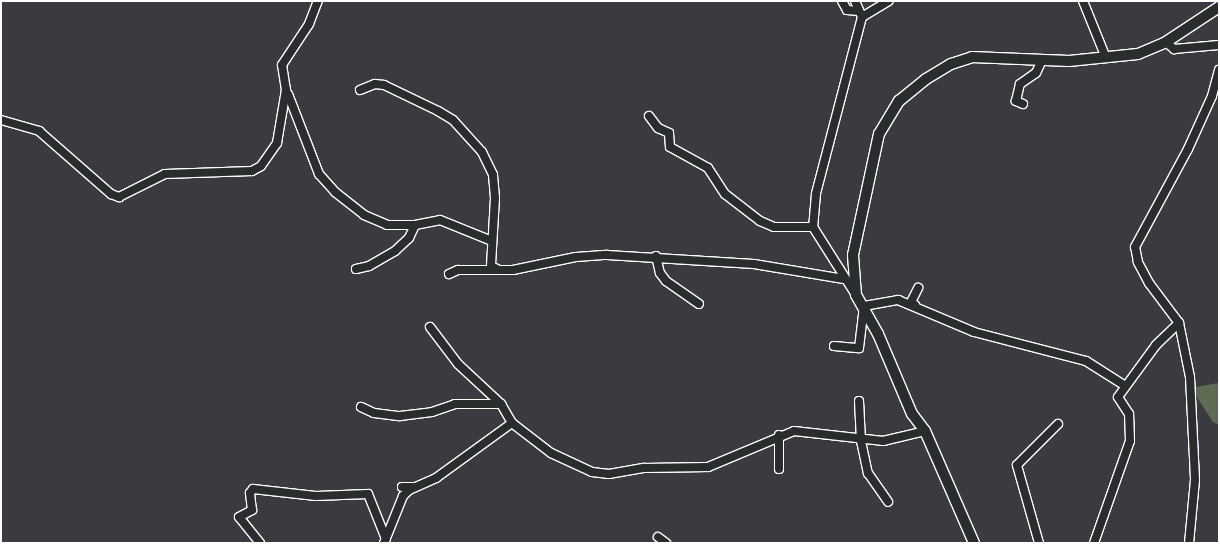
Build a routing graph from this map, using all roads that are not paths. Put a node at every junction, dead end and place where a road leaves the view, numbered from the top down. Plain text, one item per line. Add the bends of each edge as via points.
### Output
1 (318, 1) edge
2 (842, 1) edge
3 (855, 1) edge
4 (889, 1) edge
5 (1083, 1) edge
6 (1219, 7) edge
7 (860, 14) junction
8 (1166, 42) junction
9 (1219, 45) edge
10 (1106, 58) junction
11 (1042, 60) junction
12 (1219, 70) edge
13 (286, 90) junction
14 (360, 90) dead end
15 (1023, 104) dead end
16 (649, 116) dead end
17 (1, 120) edge
18 (415, 225) junction
19 (813, 227) junction
20 (492, 241) junction
21 (656, 256) junction
22 (356, 269) dead end
23 (498, 269) junction
24 (449, 274) dead end
25 (844, 279) junction
26 (918, 288) dead end
27 (856, 295) junction
28 (699, 304) dead end
29 (916, 305) junction
30 (864, 306) junction
31 (1179, 323) junction
32 (430, 327) dead end
33 (834, 346) dead end
34 (1124, 385) junction
35 (859, 401) dead end
36 (501, 404) junction
37 (361, 407) dead end
38 (512, 423) junction
39 (1058, 424) dead end
40 (925, 431) junction
41 (779, 435) junction
42 (861, 441) junction
43 (779, 470) dead end
44 (402, 487) dead end
45 (414, 487) junction
46 (888, 502) dead end
47 (658, 537) dead end
48 (385, 541) edge
49 (260, 543) edge
50 (666, 543) edge
51 (974, 543) edge
52 (1039, 543) edge
53 (1094, 543) edge
54 (1190, 543) edge

1 - 13 street via 309,24 282,65
2 - 7 street via 847,10
3 - 7 street
4 - 7 street
5 - 10 street
6 - 8 main road
7 - 19 street via 816,194
8 - 9 street via 1174,49
8 - 10 main road via 1138,54
10 - 11 main road
11 - 15 street via 1036,73 1020,84 1016,101
11 - 27 main road via 972,57 926,79 899,101 880,134 861,208 854,255
12 - 31 street via 1212,96 1188,149 1135,247 1148,283
13 - 17 street via 277,144 261,166 252,171 165,174 119,197 111,194 40,130
13 - 18 street via 320,174 335,192 364,215 383,224
14 - 20 street via 375,84 384,85 438,111 453,120 482,152 494,181
16 - 19 street via 658,128 669,133 670,147 708,168 725,194 760,221 774,227
18 - 20 street via 440,220
18 - 22 street via 409,238 390,254
19 - 25 street
20 - 23 street via 491,266
21 - 23 street via 576,257 513,270
21 - 25 street via 754,264
21 - 28 street via 660,273 666,281
23 - 24 street via 470,268
25 - 27 street
26 - 29 street via 911,302
27 - 30 main road
29 - 30 street via 898,300
29 - 34 street via 939,319 974,332 1086,361
30 - 33 street via 859,348
30 - 40 main road via 912,414
31 - 34 street via 1156,345
31 - 54 street via 1190,377 1195,480
32 - 36 street via 458,364
34 - 53 street via 1118,397 1129,414 1130,441
35 - 42 street
36 - 37 street via 455,404 432,412 400,416 374,414
36 - 38 street
38 - 41 street via 551,453 592,472 609,474 644,468 708,467
38 - 45 street via 436,478
39 - 52 street via 1017,465
40 - 42 street via 883,441
40 - 51 main road
41 - 42 street via 810,432
41 - 43 street
42 - 46 street via 868,473
44 - 45 street
45 - 48 street via 404,496
47 - 50 street
48 - 49 street via 368,494 316,496 253,489 250,493 251,511 239,517

